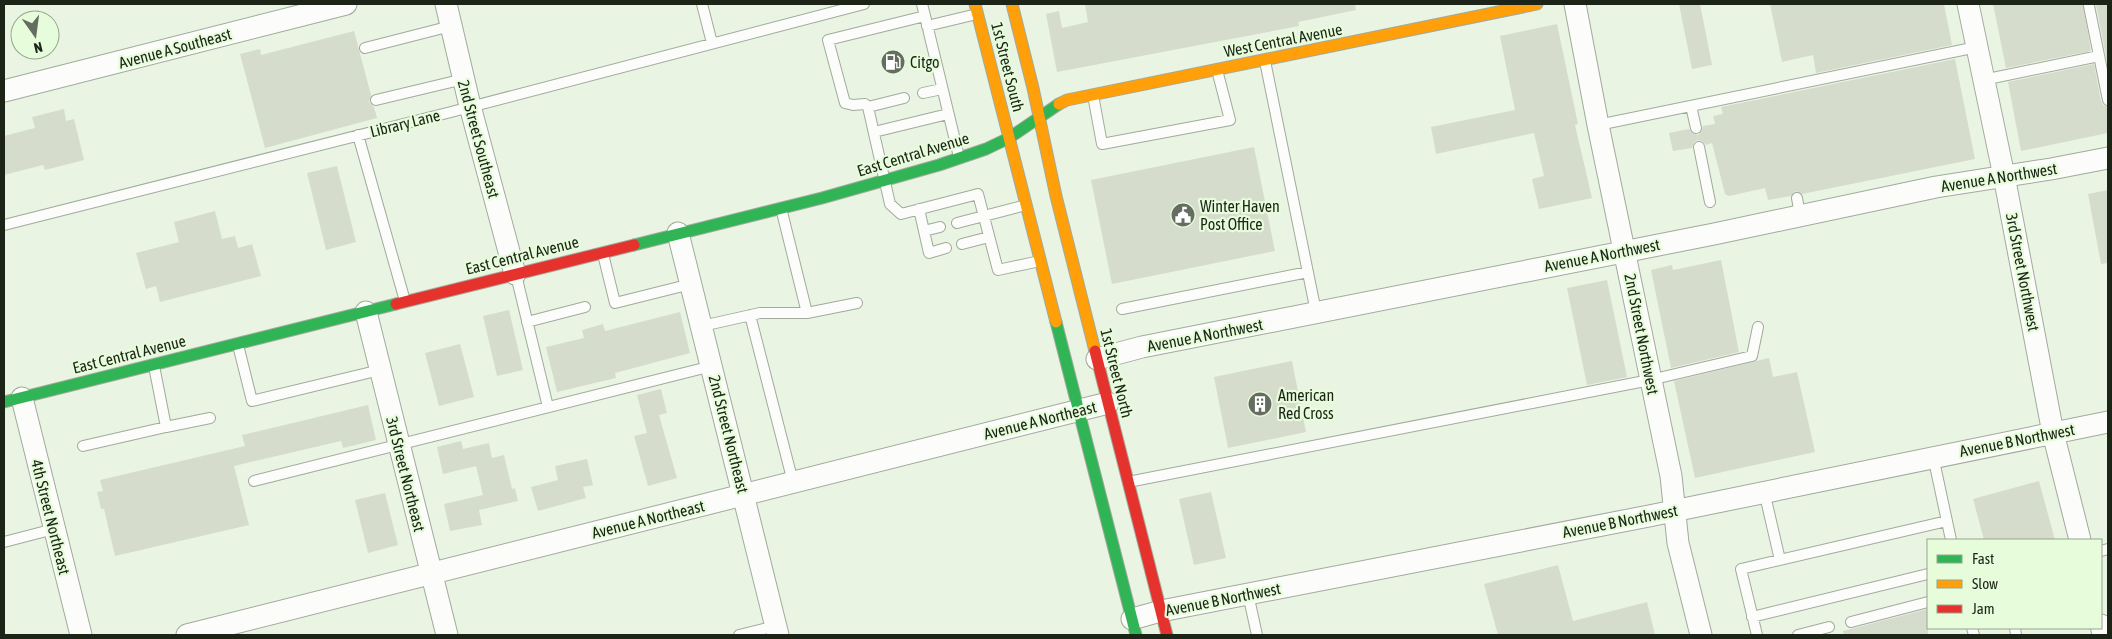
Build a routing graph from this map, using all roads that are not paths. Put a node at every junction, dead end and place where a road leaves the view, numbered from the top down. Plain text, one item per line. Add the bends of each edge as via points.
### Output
1 (346, 4) edge
2 (446, 4) edge
3 (702, 4) edge
4 (864, 4) edge
5 (922, 4) edge
6 (1012, 4) edge
7 (1537, 4) edge
8 (1575, 4) edge
9 (1968, 4) edge
10 (2089, 6) dead end
11 (977, 9) edge
12 (926, 21) junction
13 (451, 26) junction
14 (712, 43) junction
15 (1977, 47) junction
16 (365, 48) dead end
17 (2099, 56) junction
18 (1265, 60) junction
19 (1217, 69) junction
20 (464, 79) junction
21 (1983, 80) junction
22 (942, 88) junction
23 (4, 92) edge
24 (923, 93) dead end
25 (1093, 95) junction
26 (904, 98) dead end
27 (376, 100) dead end
28 (2108, 100) edge
29 (470, 106) junction
30 (1691, 106) junction
31 (868, 108) junction
32 (948, 114) junction
33 (1039, 117) junction
34 (1598, 125) junction
35 (1696, 128) dead end
36 (874, 132) junction
37 (358, 135) junction
38 (1009, 138) junction
39 (1699, 147) dead end
40 (959, 158) junction
41 (2108, 158) edge
42 (2004, 176) junction
43 (884, 180) junction
44 (1710, 202) dead end
45 (1027, 204) junction
46 (780, 207) junction
47 (919, 209) junction
48 (984, 215) junction
49 (957, 222) dead end
50 (4, 225) edge
51 (940, 227) dead end
52 (924, 231) junction
53 (678, 233) junction
54 (989, 237) junction
55 (962, 244) dead end
56 (946, 248) dead end
57 (1625, 251) junction
58 (603, 252) junction
59 (1041, 260) junction
60 (1308, 272) junction
61 (515, 274) junction
62 (691, 284) junction
63 (405, 302) junction
64 (857, 303) dead end
65 (585, 307) dead end
66 (1122, 309) dead end
67 (366, 312) junction
68 (1316, 312) junction
69 (807, 314) junction
70 (750, 315) junction
71 (527, 322) junction
72 (702, 326) junction
73 (1758, 327) dead end
74 (238, 344) junction
75 (1097, 359) junction
76 (154, 365) junction
77 (712, 366) junction
78 (380, 370) junction
79 (1650, 380) junction
80 (13, 400) edge
81 (1108, 403) junction
82 (548, 407) junction
83 (1079, 410) junction
84 (210, 418) dead end
85 (2108, 422) edge
86 (166, 427) junction
87 (2054, 433) junction
88 (399, 445) junction
89 (83, 446) dead end
90 (1933, 456) junction
91 (254, 481) dead end
92 (794, 482) junction
93 (1128, 482) junction
94 (1764, 491) junction
95 (744, 495) junction
96 (1675, 510) junction
97 (1947, 521) junction
98 (54, 529) junction
99 (1951, 539) edge
100 (2080, 539) edge
101 (4, 542) edge
102 (1780, 560) junction
103 (431, 574) junction
104 (1927, 574) edge
105 (1248, 594) junction
106 (1927, 602) edge
107 (1161, 611) junction
108 (1752, 617) junction
109 (1851, 622) dead end
110 (1134, 627) edge
111 (1829, 627) dead end
112 (777, 631) edge
113 (81, 635) edge
114 (187, 635) edge
115 (447, 635) edge
116 (739, 635) edge
117 (1167, 635) edge
118 (1257, 635) edge
119 (1701, 635) edge
120 (1757, 635) edge
121 (1798, 635) edge

1 - 23 street, Avenue A Southeast
2 - 13 street, 2nd Street Southeast
3 - 14 lane
4 - 14 lane, Library Lane
5 - 12 lane
6 - 33 main road, 1st Street South
7 - 18 main road, West Central Avenue
8 - 34 street, 2nd Street Northwest
9 - 15 street, 3rd Street Northwest
10 - 17 lane
11 - 12 lane
11 - 38 main road, 1st Street South
12 - 22 lane
12 - 31 lane via 828,40 845,103 865,104
13 - 16 lane
13 - 20 street, 2nd Street Southeast
14 - 29 lane, Library Lane
15 - 21 street, 3rd Street Northwest
15 - 30 lane
17 - 21 lane
17 - 28 lane
18 - 19 main road, West Central Avenue
18 - 60 lane
19 - 25 main road, West Central Avenue
19 - 25 lane via 1230,120 1102,144
20 - 27 lane
20 - 29 street, 2nd Street Southeast
21 - 42 street, 3rd Street Northwest
22 - 24 lane
22 - 32 lane
25 - 33 main road, West Central Avenue via 1067,100
26 - 31 lane
29 - 37 lane, Library Lane
29 - 61 street, 2nd Street Southeast
30 - 34 lane
30 - 35 lane
31 - 36 lane
32 - 36 lane
32 - 40 lane
33 - 38 main road, East Central Avenue
33 - 75 main road, 1st Street North
34 - 57 street, 2nd Street Northwest
36 - 43 lane
37 - 50 lane, Library Lane
37 - 63 lane
38 - 40 main road, East Central Avenue
38 - 45 main road
39 - 44 lane
40 - 43 main road, East Central Avenue
41 - 42 street, Avenue A Northwest
42 - 57 street, Avenue A Northwest via 1799,206
42 - 87 street, 3rd Street Northwest
43 - 46 main road, East Central Avenue
43 - 47 lane via 890,204 901,214
45 - 48 lane
45 - 59 main road
46 - 53 main road, East Central Avenue
46 - 69 lane
47 - 48 lane via 978,194
47 - 52 lane
48 - 49 lane
48 - 54 lane
51 - 52 lane
52 - 56 lane via 929,253
53 - 58 main road, East Central Avenue
53 - 62 street, 2nd Street Northeast
54 - 55 lane
54 - 59 lane via 998,270
57 - 68 street, Avenue A Northwest
57 - 79 street, 2nd Street Northwest
58 - 61 main road, East Central Avenue
58 - 62 lane via 615,303
59 - 83 main road
60 - 66 lane
60 - 68 lane
61 - 63 main road, East Central Avenue
61 - 71 lane
62 - 72 street, 2nd Street Northeast
63 - 67 main road, East Central Avenue
64 - 69 lane
65 - 71 lane
67 - 74 main road, East Central Avenue
67 - 78 street, 3rd Street Northeast
68 - 75 street, Avenue A Northwest
69 - 70 lane
70 - 72 lane
70 - 92 lane
71 - 82 lane
72 - 77 street, 2nd Street Northeast
73 - 79 lane via 1752,356
74 - 76 main road, East Central Avenue
74 - 78 lane via 252,401
75 - 81 main road, 1st Street North
76 - 80 main road, East Central Avenue
76 - 86 lane
77 - 82 lane
77 - 95 street, 2nd Street Northeast
78 - 88 street, 3rd Street Northeast
79 - 93 lane
79 - 96 street, 2nd Street Northwest via 1672,476
80 - 98 street, 4th Street Northeast
81 - 83 street, Avenue A Northeast
81 - 93 main road, 1st Street North
82 - 88 lane
83 - 92 street, Avenue A Northeast
83 - 110 main road
84 - 86 lane
85 - 87 street, Avenue B Northwest
86 - 89 lane
87 - 90 street, Avenue B Northwest
87 - 100 street, 3rd Street Northwest
88 - 91 lane
88 - 103 street, 3rd Street Northeast
90 - 94 street, Avenue B Northwest
90 - 97 lane
92 - 95 street, Avenue A Northeast
93 - 107 main road, 1st Street North
94 - 96 street, Avenue B Northwest
94 - 102 lane
95 - 103 street, Avenue A Northeast
95 - 112 street, 2nd Street Northeast
96 - 105 street, Avenue B Northwest
96 - 119 street, 2nd Street Northwest via 1678,543
97 - 99 lane
97 - 102 lane
98 - 101 lane
98 - 113 street, 4th Street Northeast
102 - 108 lane via 1741,570
103 - 114 street, Avenue A Northeast
103 - 115 street, 3rd Street Northeast
104 - 108 lane
105 - 107 street, Avenue B Northwest
105 - 118 lane
106 - 109 lane
107 - 110 street, Avenue B Northwest
107 - 117 main road, 1st Street North
108 - 120 lane
111 - 121 lane
112 - 116 lane

